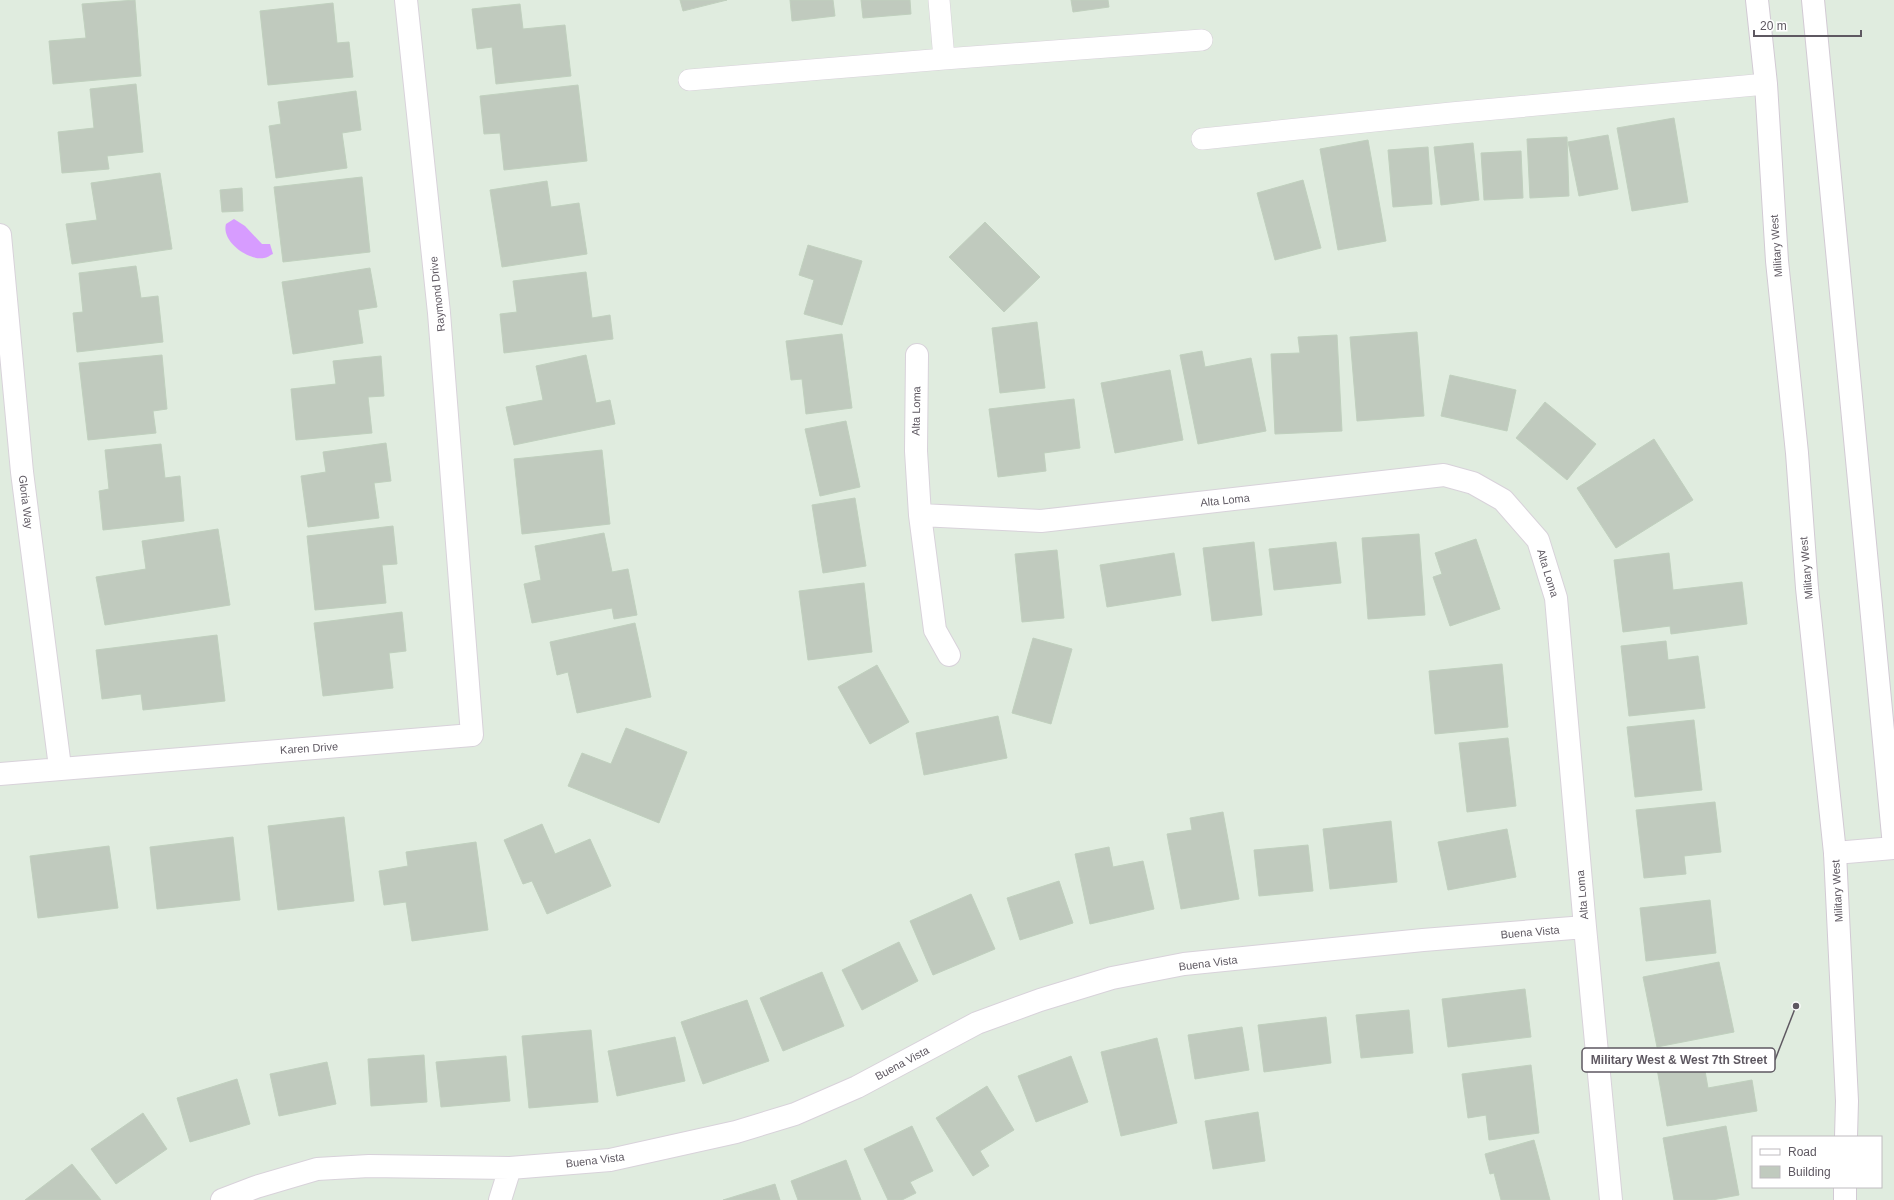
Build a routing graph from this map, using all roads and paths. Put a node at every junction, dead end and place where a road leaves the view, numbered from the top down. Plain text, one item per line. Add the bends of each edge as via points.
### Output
1 (406, 0) edge
2 (939, 0) edge
3 (1757, 0) edge
4 (1813, 0) edge
5 (1202, 40) dead end
6 (944, 59) junction
7 (689, 80) dead end
8 (1766, 84) junction
9 (1202, 139) dead end
10 (0, 235) edge
11 (917, 355) dead end
12 (920, 515) junction
13 (461, 589) joint
14 (949, 655) dead end
15 (60, 767) junction
16 (0, 774) edge
17 (1894, 847) edge
18 (1835, 853) junction
19 (1585, 927) junction
20 (1846, 1136) edge
21 (510, 1168) junction
22 (1845, 1188) edge
23 (222, 1200) edge
24 (500, 1200) edge
25 (1611, 1200) edge
26 (1845, 1200) edge

1 - 13 street, Raymond Drive via 439,313
2 - 6 lane
3 - 8 street, Military West
4 - 17 street
5 - 6 lane
6 - 7 lane
8 - 9 lane
8 - 18 street, Military West via 1777,261 1797,453 1807,588
10 - 15 street, Gloria Way via 22,472
11 - 12 street, Alta Loma via 916,451
12 - 14 street, Alta Loma via 935,630
12 - 19 street, Alta Loma via 1041,521 1444,475 1473,483 1503,500 1538,540 1556,598
13 - 15 street, Karen Drive via 472,735
15 - 16 street, Karen Drive
17 - 18 street
18 - 20 street, Military West via 1847,1101
19 - 21 street, Buena Vista via 1184,964 1112,978 977,1023 857,1087 787,1116 736,1132 610,1160
19 - 25 street, Alta Loma
21 - 23 street, Buena Vista via 369,1166 317,1169 256,1186
21 - 24 street
22 - 26 street

